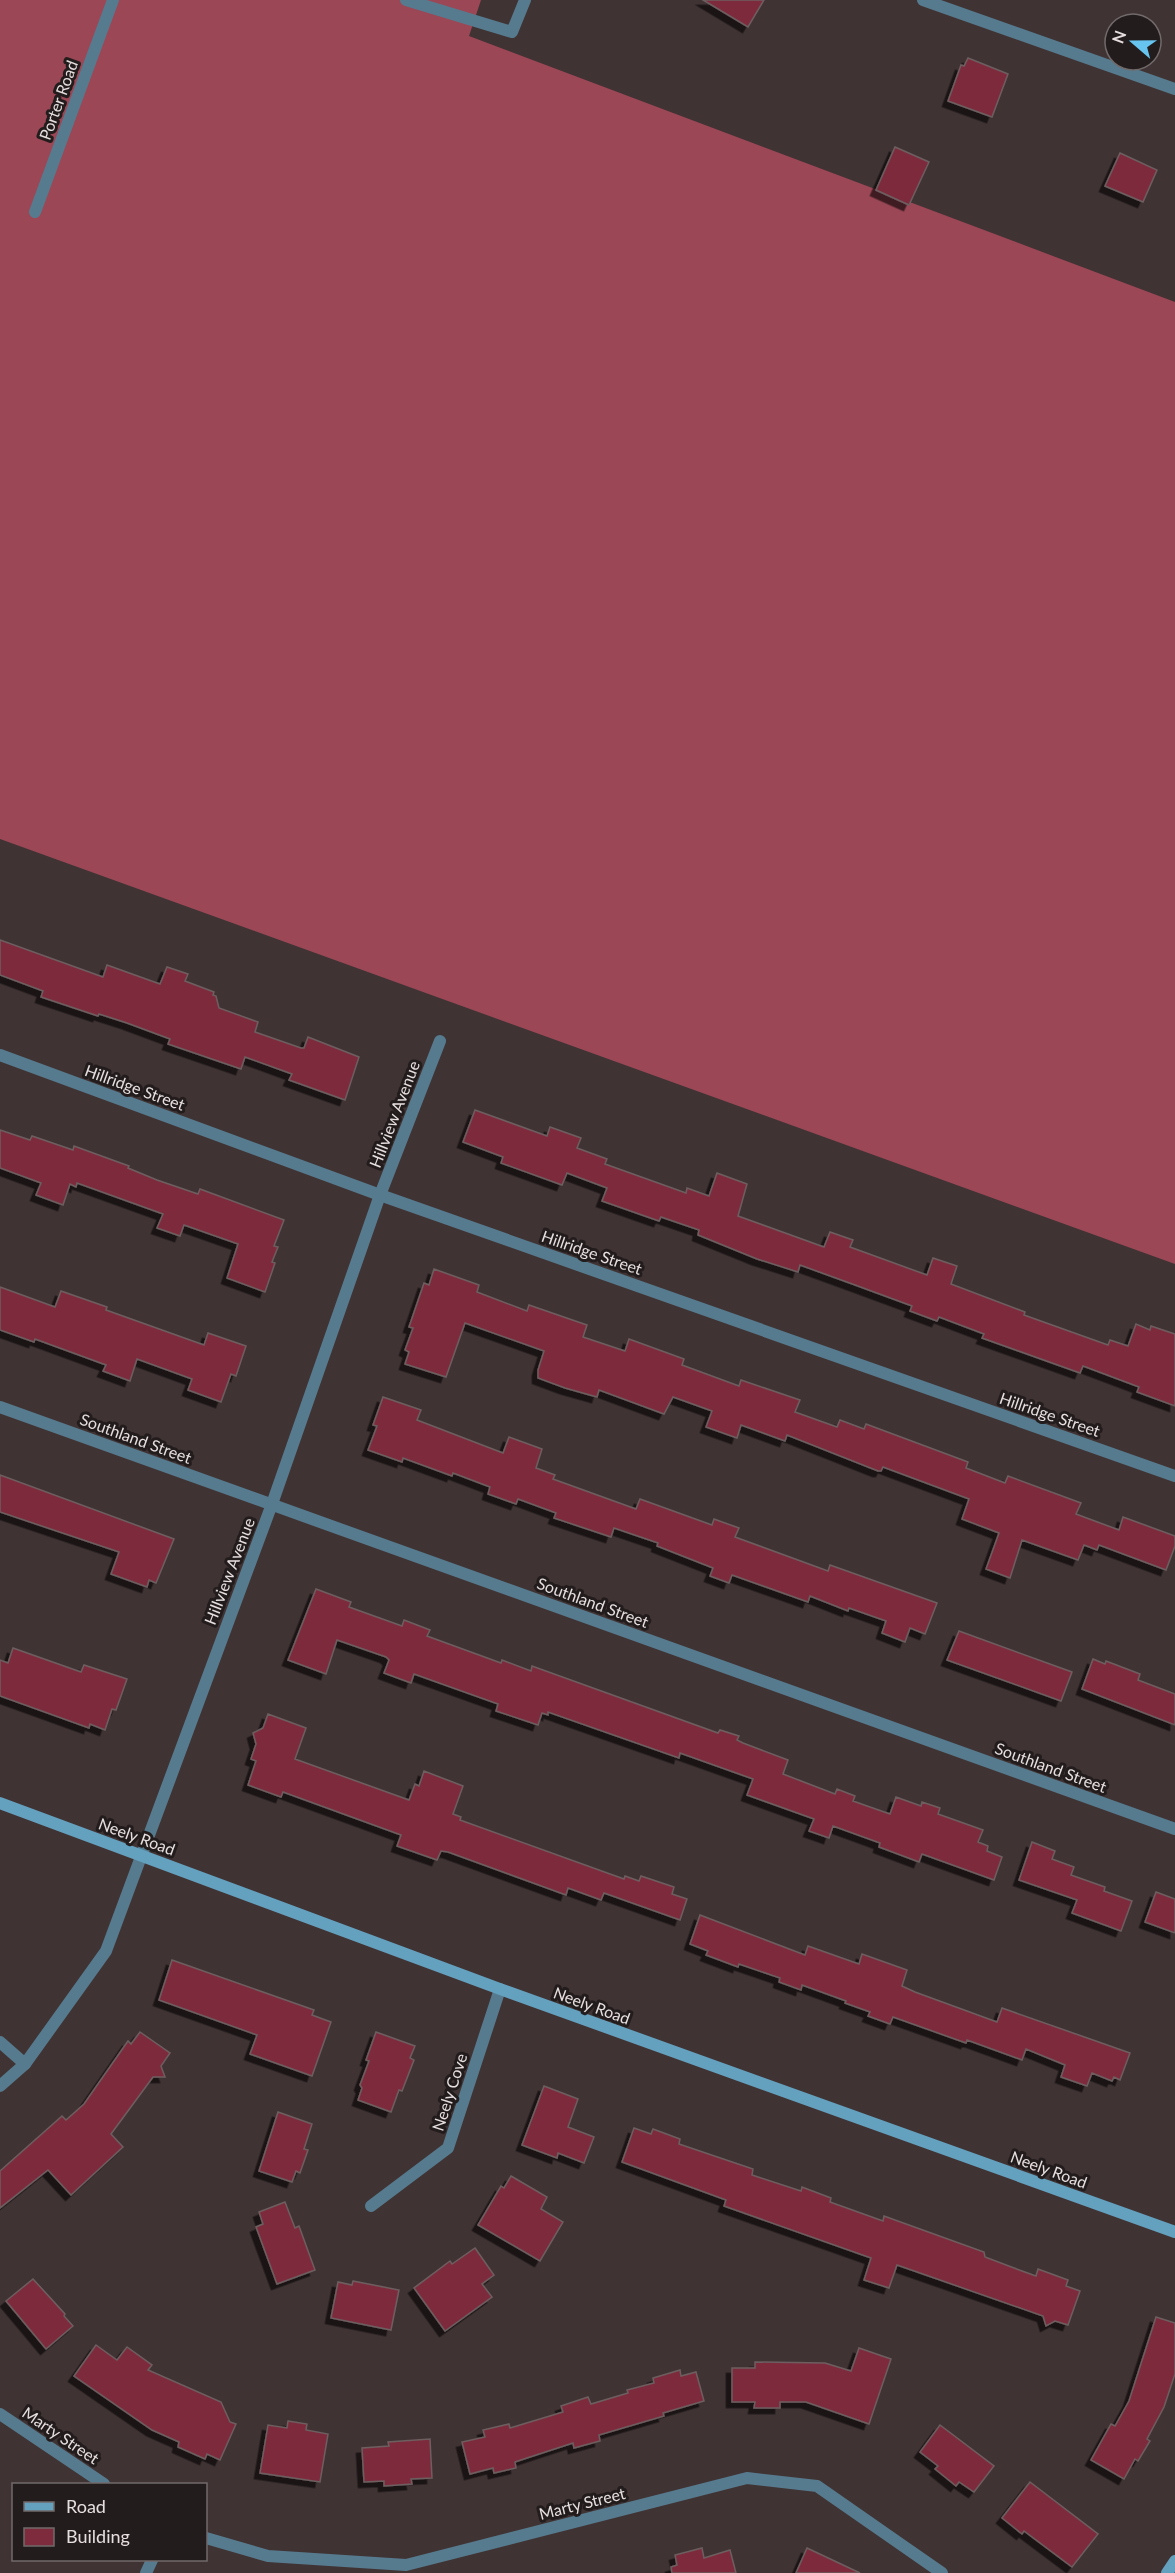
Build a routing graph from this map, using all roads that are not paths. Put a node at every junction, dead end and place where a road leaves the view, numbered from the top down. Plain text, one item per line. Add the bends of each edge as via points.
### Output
1 (112, 0) edge
2 (406, 0) edge
3 (525, 0) edge
4 (923, 0) edge
5 (1175, 89) edge
6 (35, 212) dead end
7 (440, 1041) dead end
8 (0, 1054) edge
9 (380, 1195) junction
10 (0, 1407) edge
11 (1175, 1476) edge
12 (272, 1504) junction
13 (0, 1803) edge
14 (1175, 1829) edge
15 (140, 1854) junction
16 (500, 1989) junction
17 (0, 2042) edge
18 (25, 2064) junction
19 (0, 2086) edge
20 (371, 2206) dead end
21 (1175, 2232) edge
22 (0, 2414) edge
23 (103, 2483) edge
24 (207, 2538) edge
25 (1175, 2561) edge
26 (942, 2573) edge
27 (1167, 2573) edge

1 - 6 street, Porter Road
2 - 3 street via 512,32
4 - 5 street
7 - 9 street, Hillview Avenue
8 - 9 street, Hillridge Street
9 - 11 street, Hillridge Street
9 - 12 street, Hillview Avenue
10 - 12 street, Southland Street
12 - 14 street, Southland Street
12 - 15 street, Hillview Avenue
13 - 15 street, Neely Road
15 - 16 street, Neely Road
15 - 18 street, Hillview Avenue via 106,1951
16 - 20 street, Neely Cove via 447,2148
16 - 21 street, Neely Road
17 - 18 street
18 - 19 street, Hillview Avenue
22 - 23 street, Marty Street
24 - 26 street, Marty Street via 268,2556 406,2565 747,2478 817,2486
25 - 27 street

